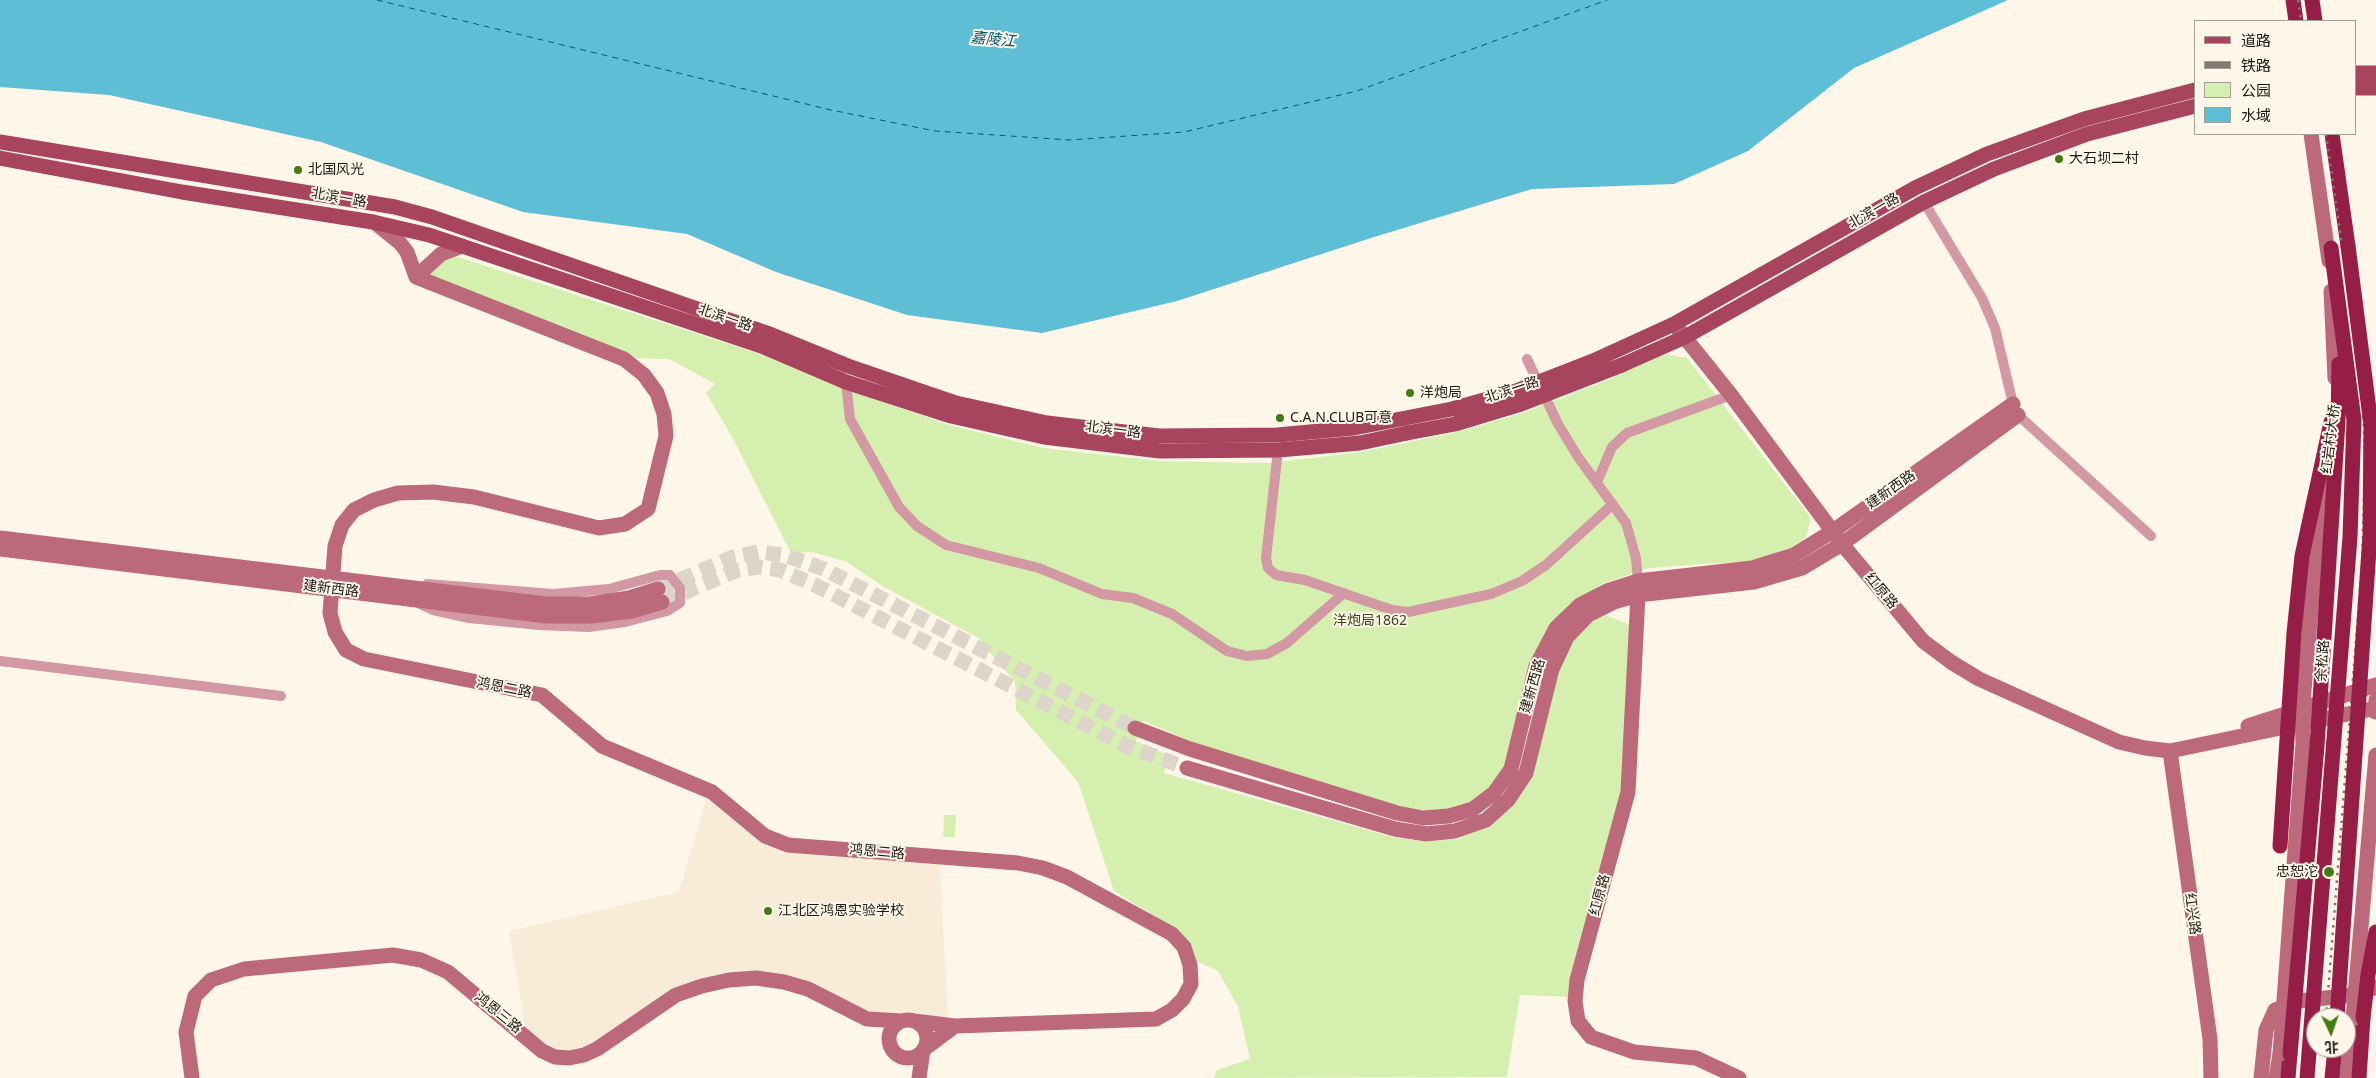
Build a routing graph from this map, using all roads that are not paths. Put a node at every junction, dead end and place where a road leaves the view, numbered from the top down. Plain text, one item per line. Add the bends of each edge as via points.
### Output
1 (2292, 0) edge
2 (2312, 0) edge
3 (2295, 20) edge
4 (2316, 20) edge
5 (2356, 73) edge
6 (2376, 73) edge
7 (2356, 88) edge
8 (2376, 88) edge
9 (2194, 90) edge
10 (2194, 106) edge
11 (2312, 135) edge
12 (2312, 135) edge
13 (2332, 135) edge
14 (2332, 135) edge
15 (0, 142) edge
16 (0, 158) edge
17 (1924, 202) junction
18 (373, 222) junction
19 (462, 246) junction
20 (2331, 248) junction
21 (416, 276) junction
22 (1674, 324) junction
23 (2339, 336) junction
24 (1685, 337) junction
25 (1527, 359) dead end
26 (846, 382) junction
27 (1731, 395) junction
28 (2015, 409) junction
29 (2371, 425) junction
30 (2376, 445) edge
31 (1278, 450) junction
32 (2376, 464) edge
33 (1597, 482) junction
34 (1613, 504) junction
35 (1833, 532) junction
36 (2151, 536) dead end
37 (0, 538) edge
38 (1842, 544) junction
39 (0, 549) edge
40 (332, 584) junction
41 (383, 584) junction
42 (1638, 588) junction
43 (1344, 593) junction
44 (407, 599) junction
45 (0, 662) edge
46 (2376, 685) edge
47 (281, 696) dead end
48 (2376, 710) edge
49 (1135, 728) tunnel mouth
50 (2303, 743) junction
51 (2170, 751) junction
52 (2376, 755) edge
53 (1187, 768) tunnel mouth
54 (2310, 824) junction
55 (2283, 829) junction
56 (2280, 846) dead end
57 (2376, 932) edge
58 (2376, 936) edge
59 (2376, 987) edge
60 (2338, 1008) edge
61 (2358, 1018) junction
62 (868, 1019) junction
63 (908, 1021) junction
64 (955, 1026) junction
65 (893, 1049) junction
66 (923, 1050) junction
67 (2285, 1054) junction
68 (2333, 1058) edge
69 (192, 1078) edge
70 (914, 1078) edge
71 (919, 1078) edge
72 (1739, 1078) edge
73 (2211, 1078) edge
74 (2261, 1078) edge
75 (2276, 1078) edge
76 (2288, 1078) edge
77 (2307, 1078) edge
78 (2332, 1078) edge
79 (2347, 1078) edge
80 (2359, 1078) edge

1 - 3 highway
2 - 4 highway
5 - 6 main road
7 - 8 main road
9 - 22 main road, 北滨一路, bridge via 2084,120 1987,154 1915,188
10 - 17 main road, 北滨一路 via 2079,137 1994,169
11 - 20 highway, 红岩村大桥, bridge
12 - 50 street, 红岩村大桥, bridge via 2329,248 2337,409 2316,550 2302,714
13 - 29 highway, bridge
14 - 32 street, bridge via 2369,386
15 - 22 main road, 北滨一路, bridge via 395,207 767,333 848,366 956,403 1047,423 1159,436 1277,435 1354,428 1452,409 1516,391
16 - 18 main road, 北滨一路 via 182,192
17 - 24 main road, 北滨一路
17 - 28 street via 1982,298 1995,328
18 - 19 main road, 北滨一路
18 - 21 street via 400,243
19 - 21 street via 441,254
19 - 26 main road, 北滨一路 via 764,347
20 - 23 highway, bridge
20 - 77 highway, 余松路, bridge via 2354,420 2350,537
21 - 40 street, 鸿恩二路 via 624,359 644,375 657,393 664,414 666,436 648,508 625,524 599,528 474,496 433,492 398,494 374,500 354,510 342,525 335,546
22 - 24 street, 红原路
23 - 54 highway, bridge via 2338,421
23 - 55 highway, bridge via 2332,417 2302,556 2294,633
24 - 27 street, 红原路
24 - 31 main road, 北滨一路, bridge via 1598,376 1454,424 1360,443
25 - 33 street via 1558,424
26 - 31 main road, 北滨一路 via 951,416 1044,437 1160,451
26 - 43 street via 850,419 899,507 917,526 946,545 1039,568 1102,594 1133,598 1172,614 1227,651 1247,656 1268,654 1287,643
27 - 33 street via 1627,432 1612,447
27 - 35 street, 红原路
28 - 35 street, 建新西路
28 - 36 street
28 - 38 street, 建新西路
29 - 30 highway, bridge
29 - 60 highway, bridge via 2370,544
31 - 43 street via 1266,558 1268,568 1276,575 1305,580
33 - 34 street
34 - 42 street via 1626,523 1636,558
34 - 43 street via 1546,565 1522,581 1491,594 1408,612 1392,610
35 - 38 street, 红原路
35 - 42 street, 建新西路 via 1794,555 1752,568
37 - 40 street, 建新西路
38 - 42 street, 建新西路 via 1802,568 1754,582
38 - 51 street, 红原路 via 1923,641 1951,662 1979,679 2119,742
39 - 40 street, 建新西路
40 - 41 street, 建新西路
40 - 44 street, 建新西路
40 - 64 street, 鸿恩二路 via 330,612 336,632 346,650 364,659 542,695 602,746 712,792 765,836 788,845 1018,863 1043,868 1172,934 1184,947 1190,965 1191,984 1183,999 1156,1019
41 - 44 street, 建新西路 via 546,604 590,604 660,596 632,611 591,616
41 - 44 street via 440,584 553,594 609,589 660,575 670,576 680,588 680,603 667,611 590,627 469,618 433,610
42 - 49 street, 建新西路 via 1607,591 1580,605 1556,628 1536,666 1511,769 1494,793 1473,808 1449,816 1423,818 1397,814 1190,749
42 - 53 street, 建新西路 via 1588,615 1567,637 1552,669 1526,773 1508,800 1486,820 1455,831 1426,834 1395,829
42 - 72 street, 红原路 via 1628,792 1577,980 1575,1001 1578,1021 1591,1037 1634,1052 1696,1058
45 - 47 street
46 - 51 street
48 - 51 street
50 - 54 highway, bridge
50 - 55 street, bridge
50 - 67 street, bridge
51 - 73 street, 红兴路 via 2210,1039
52 - 61 street, bridge
54 - 67 highway, bridge
55 - 56 highway, bridge
57 - 58 highway, bridge
58 - 59 highway, bridge
58 - 61 highway, bridge
59 - 74 street via 2360,994 2299,1001 2275,1010 2266,1030
61 - 79 street
61 - 80 highway
62 - 63 street, 鸿恩二路
62 - 65 street
62 - 69 street, 鸿恩三路 via 808,989 784,982 756,978 729,980 676,995 584,1056 555,1057 542,1051 448,972 421,960 393,955 244,969 210,980 195,996 186,1032
63 - 64 street, 鸿恩二路
63 - 65 street via 893,1028 890,1034
63 - 66 street via 924,1028 926,1045
64 - 66 street
65 - 66 street via 905,1057 913,1057
65 - 70 street
66 - 71 street
67 - 75 street
67 - 76 highway
68 - 78 highway

